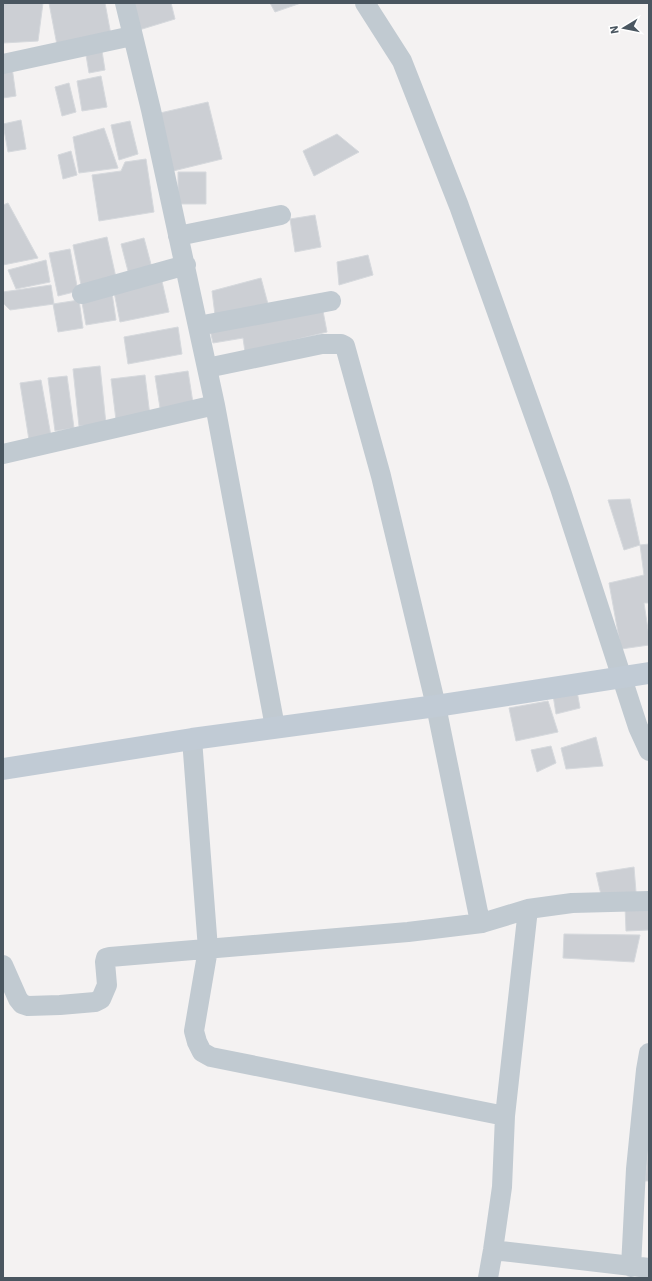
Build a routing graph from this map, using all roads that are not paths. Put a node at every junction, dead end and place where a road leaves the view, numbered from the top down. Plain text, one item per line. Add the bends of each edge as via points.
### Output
1 (125, 3) edge
2 (364, 3) edge
3 (132, 36) junction
4 (3, 64) edge
5 (281, 215) dead end
6 (178, 236) junction
7 (186, 265) junction
8 (82, 294) dead end
9 (331, 301) dead end
10 (198, 326) junction
11 (207, 368) junction
12 (215, 405) junction
13 (3, 454) edge
14 (649, 673) edge
15 (621, 677) junction
16 (436, 706) junction
17 (275, 727) junction
18 (192, 739) junction
19 (649, 750) edge
20 (3, 768) edge
21 (649, 901) edge
22 (528, 909) junction
23 (482, 923) junction
24 (208, 949) junction
25 (3, 965) edge
26 (649, 1053) edge
27 (506, 1116) junction
28 (493, 1250) junction
29 (640, 1268) edge
30 (488, 1278) edge

1 - 3 street
2 - 15 street via 402,61 459,206 560,488
3 - 4 street
3 - 6 street via 152,110
5 - 6 street
6 - 7 street
7 - 8 street
7 - 10 street
9 - 10 street
10 - 11 street
11 - 12 street
11 - 16 street via 322,344 345,346 381,476
12 - 13 street
12 - 17 street
14 - 15 street
15 - 16 street
15 - 19 street via 638,727
16 - 17 street
16 - 23 street
17 - 18 street
18 - 20 street
18 - 24 street
21 - 22 street via 572,903
22 - 23 street
22 - 27 street
23 - 24 street
24 - 25 street via 106,958 107,985 101,999 95,1002 60,1005 22,1004
24 - 27 street via 194,1031 202,1052 211,1057
26 - 29 street via 636,1169
27 - 28 street via 502,1187
28 - 29 street
28 - 30 street

